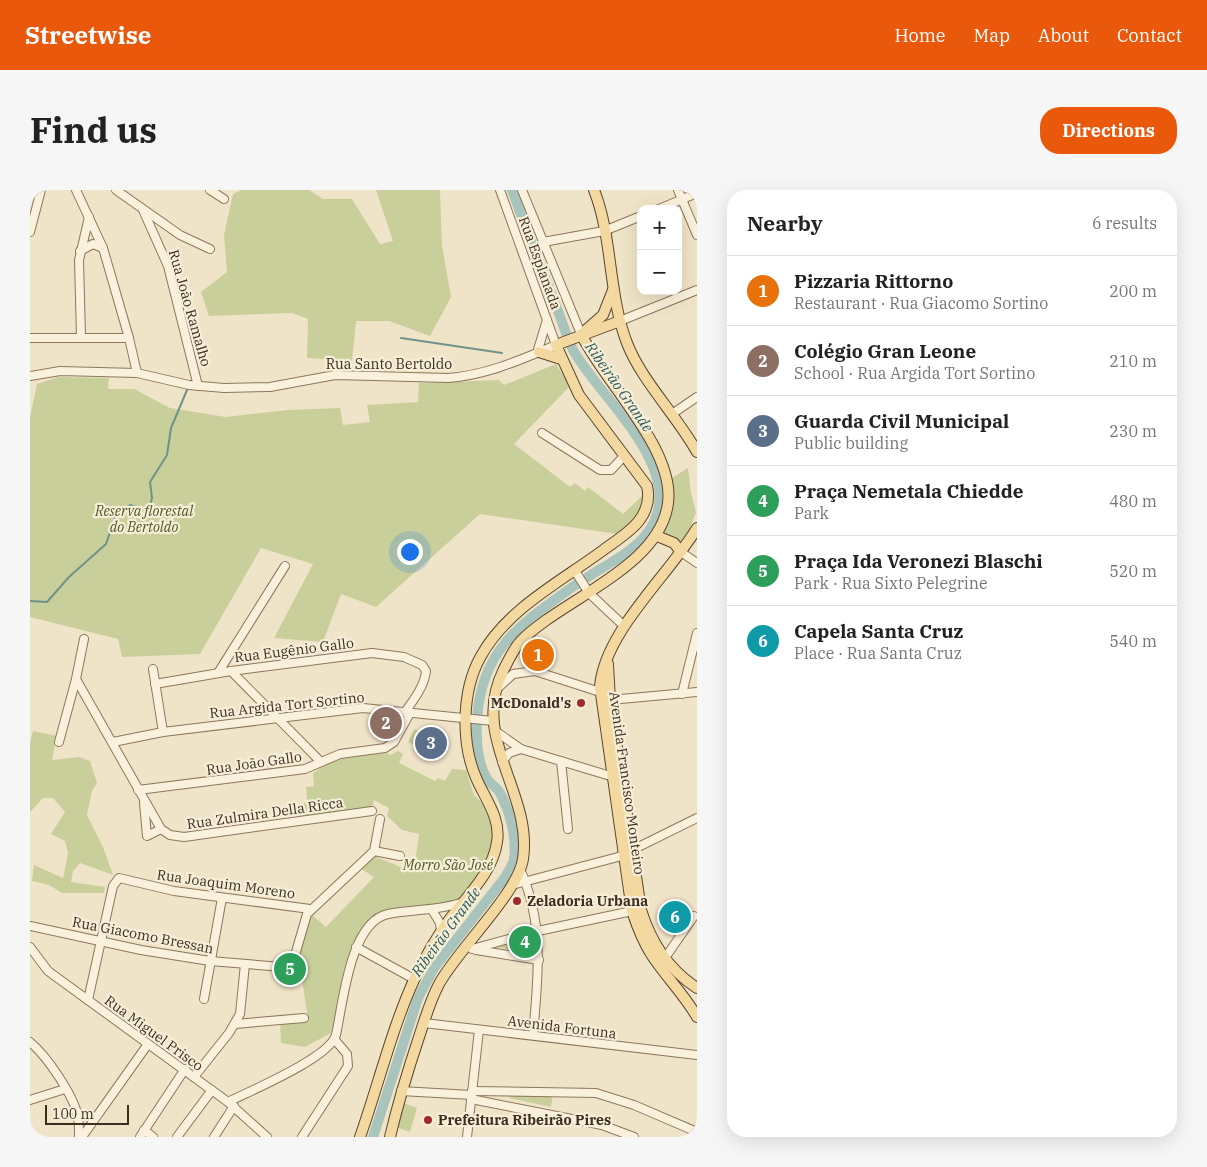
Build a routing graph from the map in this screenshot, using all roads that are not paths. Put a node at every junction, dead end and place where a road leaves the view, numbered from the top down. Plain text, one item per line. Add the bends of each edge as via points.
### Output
1 (41, 190) edge
2 (76, 190) edge
3 (116, 190) edge
4 (210, 190) edge
5 (500, 190) edge
6 (522, 190) edge
7 (678, 190) edge
8 (596, 193) edge
9 (697, 193) edge
10 (224, 199) dead end
11 (682, 199) junction
12 (668, 205) edge
13 (143, 210) junction
14 (89, 218) junction
15 (637, 218) edge
16 (604, 230) junction
17 (30, 232) edge
18 (697, 235) edge
19 (543, 242) junction
20 (103, 248) junction
21 (210, 249) dead end
22 (80, 251) junction
23 (614, 284) junction
24 (697, 290) edge
25 (547, 320) junction
26 (620, 321) junction
27 (578, 336) junction
28 (81, 337) junction
29 (30, 338) edge
30 (130, 338) junction
31 (560, 343) junction
32 (538, 353) junction
33 (561, 359) junction
34 (137, 373) junction
35 (30, 376) edge
36 (198, 386) junction
37 (697, 398) edge
38 (672, 414) junction
39 (542, 433) dead end
40 (697, 452) edge
41 (624, 456) junction
42 (697, 528) edge
43 (656, 536) junction
44 (681, 552) junction
45 (697, 562) edge
46 (285, 566) dead end
47 (575, 571) junction
48 (589, 593) junction
49 (624, 626) junction
50 (697, 633) edge
51 (84, 639) dead end
52 (609, 653) junction
53 (153, 669) dead end
54 (231, 671) junction
55 (218, 673) junction
56 (426, 676) joint
57 (76, 679) junction
58 (155, 684) junction
59 (496, 690) junction
60 (600, 692) junction
61 (697, 692) edge
62 (682, 694) junction
63 (610, 700) junction
64 (410, 713) junction
65 (275, 718) junction
66 (469, 719) junction
67 (491, 724) junction
68 (163, 732) junction
69 (59, 742) dead end
70 (113, 742) junction
71 (521, 748) junction
72 (561, 761) junction
73 (321, 762) junction
74 (502, 762) junction
75 (617, 778) junction
76 (138, 790) junction
77 (144, 802) junction
78 (372, 811) dead end
79 (697, 818) edge
80 (380, 819) dead end
81 (568, 829) dead end
82 (162, 830) junction
83 (374, 851) junction
84 (627, 853) junction
85 (400, 856) dead end
86 (519, 883) junction
87 (222, 898) junction
88 (464, 902) junction
89 (310, 909) junction
90 (432, 910) junction
91 (632, 911) junction
92 (694, 916) dead end
93 (30, 926) edge
94 (538, 931) junction
95 (440, 932) junction
96 (102, 941) junction
97 (30, 947) edge
98 (356, 947) junction
99 (665, 958) junction
100 (539, 960) junction
101 (210, 961) junction
102 (294, 962) junction
103 (245, 964) junction
104 (282, 967) junction
105 (414, 979) junction
106 (697, 990) edge
107 (204, 999) dead end
108 (686, 999) junction
109 (88, 1000) junction
110 (304, 1018) dead end
111 (697, 1018) edge
112 (424, 1023) junction
113 (235, 1024) junction
114 (479, 1030) junction
115 (533, 1035) junction
116 (335, 1040) junction
117 (30, 1042) edge
118 (148, 1044) junction
119 (697, 1055) edge
120 (184, 1069) junction
121 (194, 1077) junction
122 (65, 1089) junction
123 (212, 1090) junction
124 (402, 1091) junction
125 (508, 1092) junction
126 (472, 1095) junction
127 (30, 1100) edge
128 (231, 1104) junction
129 (506, 1105) junction
130 (78, 1116) junction
131 (92, 1124) junction
132 (697, 1132) edge
133 (142, 1133) edge
134 (80, 1137) edge
135 (153, 1137) edge
136 (177, 1137) edge
137 (214, 1137) edge
138 (267, 1137) edge
139 (302, 1137) edge
140 (360, 1137) edge
141 (390, 1137) edge
142 (467, 1137) edge
143 (634, 1137) edge

1 - 17 street
2 - 14 street
3 - 13 street
4 - 10 street
5 - 25 street, Rua Esplanada
6 - 19 street
7 - 11 street
8 - 16 main road
9 - 11 street
11 - 12 street
11 - 18 street
13 - 21 street via 188,240
13 - 36 street, Rua João Ramalho via 168,266
14 - 20 street
14 - 22 street
15 - 16 street
16 - 19 street
16 - 23 main road
19 - 27 street
20 - 22 street via 93,244
20 - 30 street
22 - 28 street
23 - 26 main road
23 - 27 main road via 603,315
24 - 26 street
25 - 31 street, Rua Esplanada
25 - 32 street
26 - 27 main road
26 - 38 main road via 633,357
27 - 31 main road
27 - 43 main road via 661,459 669,495
28 - 29 street
28 - 30 street
30 - 34 street
31 - 32 street, Rua Santo Bertoldo
31 - 33 main road
32 - 33 main road
32 - 36 street, Rua Santo Bertoldo via 499,369 466,376 335,375 270,388
33 - 41 main road via 579,395
34 - 35 street, Rua Santo Bertoldo via 60,371
34 - 36 street, Rua Santo Bertoldo
37 - 38 street
38 - 40 main road
39 - 41 street via 604,471 611,470
41 - 47 main road via 647,486 646,511 638,523
42 - 44 main road, Avenida Francisco Monteiro
43 - 44 main road via 674,543
43 - 48 main road via 644,551
44 - 45 street
44 - 49 main road, Avenida Francisco Monteiro
46 - 55 street
47 - 48 street
47 - 66 main road via 522,609 490,642 474,671
48 - 49 street
48 - 59 main road via 520,643
49 - 52 main road, Avenida Francisco Monteiro
50 - 62 street
51 - 57 street
52 - 60 main road, Avenida Francisco Monteiro via 601,676
52 - 63 main road, Avenida Francisco Monteiro
53 - 58 street
54 - 55 street, Rua Eugênio Gallo
54 - 56 street, Rua Eugênio Gallo via 372,653 404,657 425,668
54 - 65 street
55 - 58 street, Rua Eugênio Gallo
56 - 64 street, Rua João Gallo
57 - 69 street
57 - 70 street
58 - 68 street
59 - 60 street via 513,674 535,671
59 - 67 main road
60 - 75 main road, Avenida Francisco Monteiro
61 - 62 street
62 - 63 street
63 - 75 main road, Avenida Francisco Monteiro
64 - 65 street, Rua Argida Tort Sortino via 363,708
64 - 66 street, Rua Argida Tort Sortino
64 - 73 street, Rua João Gallo via 390,746 340,754
65 - 68 street, Rua Argida Tort Sortino
65 - 73 street
66 - 67 street, Rua Argida Tort Sortino
66 - 88 main road via 470,760 496,818 498,839 492,861
67 - 71 street
67 - 74 main road
68 - 70 street, Rua Argida Tort Sortino
70 - 76 street
71 - 72 street
71 - 74 street
72 - 75 street
72 - 81 street
73 - 76 street, Rua João Gallo via 305,769
74 - 86 main road via 522,827 524,846
75 - 84 main road, Avenida Francisco Monteiro
76 - 77 street
77 - 82 street
77 - 82 street, Rua Zulmira Della Ricca via 147,836
78 - 82 street, Rua Zulmira Della Ricca via 184,837
79 - 84 street
80 - 83 street
83 - 85 street
83 - 89 street, Rua Joaquim Moreno
84 - 86 street
84 - 91 main road, Avenida Francisco Monteiro
84 - 99 main road, Avenida Francisco Monteiro via 644,919
86 - 94 street via 530,897
86 - 112 main road via 445,974
87 - 89 street, Rua Joaquim Moreno
87 - 96 street, Rua Joaquim Moreno via 117,879
87 - 101 street
88 - 90 street
88 - 95 main road
89 - 102 street
90 - 95 street via 440,923
90 - 98 street via 380,917 366,928
91 - 94 street
91 - 108 main road, Avenida Francisco Monteiro via 651,954
92 - 99 street
93 - 96 street, Rua Giacomo Bressan
94 - 100 street
94 - 100 street via 472,949
95 - 105 main road
96 - 101 street, Rua Giacomo Bressan
96 - 109 street
97 - 109 street, Rua Miguel Prisco via 48,971
98 - 105 street
98 - 116 street
99 - 106 main road, Avenida Francisco Monteiro
100 - 115 street
101 - 103 street, Rua Giacomo Bressan
101 - 107 street
102 - 104 street via 287,962
102 - 104 street via 298,970 294,975 284,974
103 - 104 street, Rua Giacomo Bressan
103 - 113 street via 242,1007
105 - 140 main road
106 - 108 main road
108 - 111 main road, Avenida Francisco Monteiro
109 - 118 street, Rua Miguel Prisco
110 - 113 street
112 - 114 street, Avenida Fortuna
112 - 124 main road
113 - 121 street
114 - 115 street, Avenida Fortuna
114 - 126 street
115 - 119 street, Avenida Fortuna
116 - 128 street via 310,1060
116 - 139 street via 347,1054 348,1066
117 - 122 street via 50,1062
118 - 120 street, Rua Miguel Prisco
118 - 131 street
120 - 121 street, Rua Miguel Prisco
120 - 133 street
121 - 123 street, Rua Miguel Prisco
122 - 127 street
122 - 130 street
123 - 128 street, Rua Miguel Prisco
123 - 136 street
124 - 126 street
124 - 141 main road
125 - 126 street
125 - 129 street
125 - 132 street via 596,1093
126 - 129 street
126 - 142 street
128 - 137 street
128 - 138 street, Rua Miguel Prisco
129 - 143 street via 602,1125
130 - 131 street
130 - 134 street
131 - 134 street
133 - 135 street

